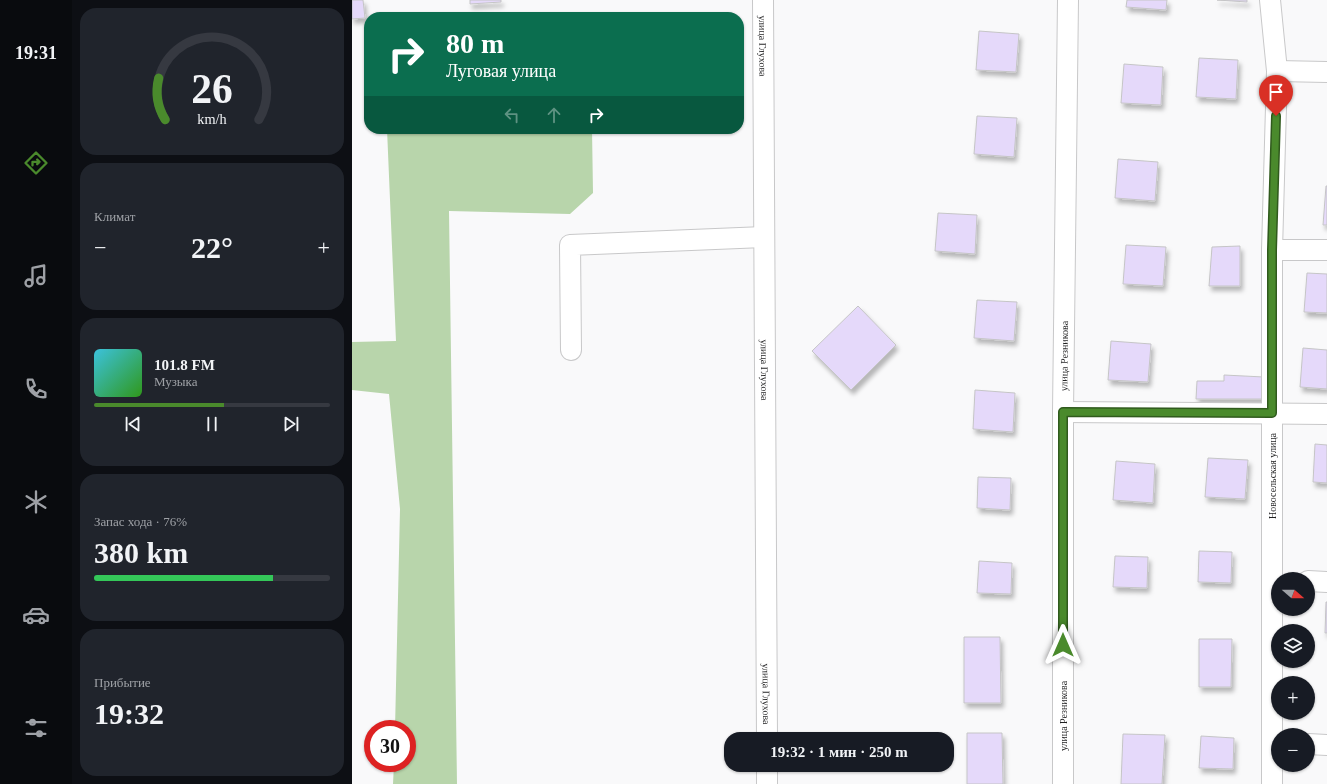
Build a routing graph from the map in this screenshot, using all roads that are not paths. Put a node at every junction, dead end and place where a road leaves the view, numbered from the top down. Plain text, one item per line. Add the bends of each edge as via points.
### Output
1 (763, 0) edge
2 (1068, 0) edge
3 (1270, 0) edge
4 (1277, 71) junction
5 (1327, 72) edge
6 (764, 237) junction
7 (1272, 250) junction
8 (1327, 250) edge
9 (571, 350) dead end
10 (1063, 412) junction
11 (1272, 413) junction
12 (1327, 414) edge
13 (1275, 572) edge
14 (1315, 581) edge
15 (1327, 582) edge
16 (1275, 616) edge
17 (1275, 728) edge
18 (766, 732) edge
19 (1315, 744) edge
20 (1327, 745) edge
21 (767, 772) edge
22 (1273, 772) edge
23 (767, 784) edge
24 (1063, 784) edge
25 (1272, 784) edge

1 - 6 street, улица Глухова
2 - 10 street, улица Резникова
3 - 4 street, Новосельская улица
4 - 5 street
4 - 7 street, Новосельская улица
6 - 9 street via 570,245
6 - 18 street, улица Глухова
7 - 8 street
7 - 11 street, Новосельская улица
10 - 11 street
10 - 24 street, улица Резникова
11 - 12 street
11 - 13 street, Новосельская улица
14 - 15 street
16 - 17 street, Новосельская улица
19 - 20 street
21 - 23 street
22 - 25 street, Новосельская улица

